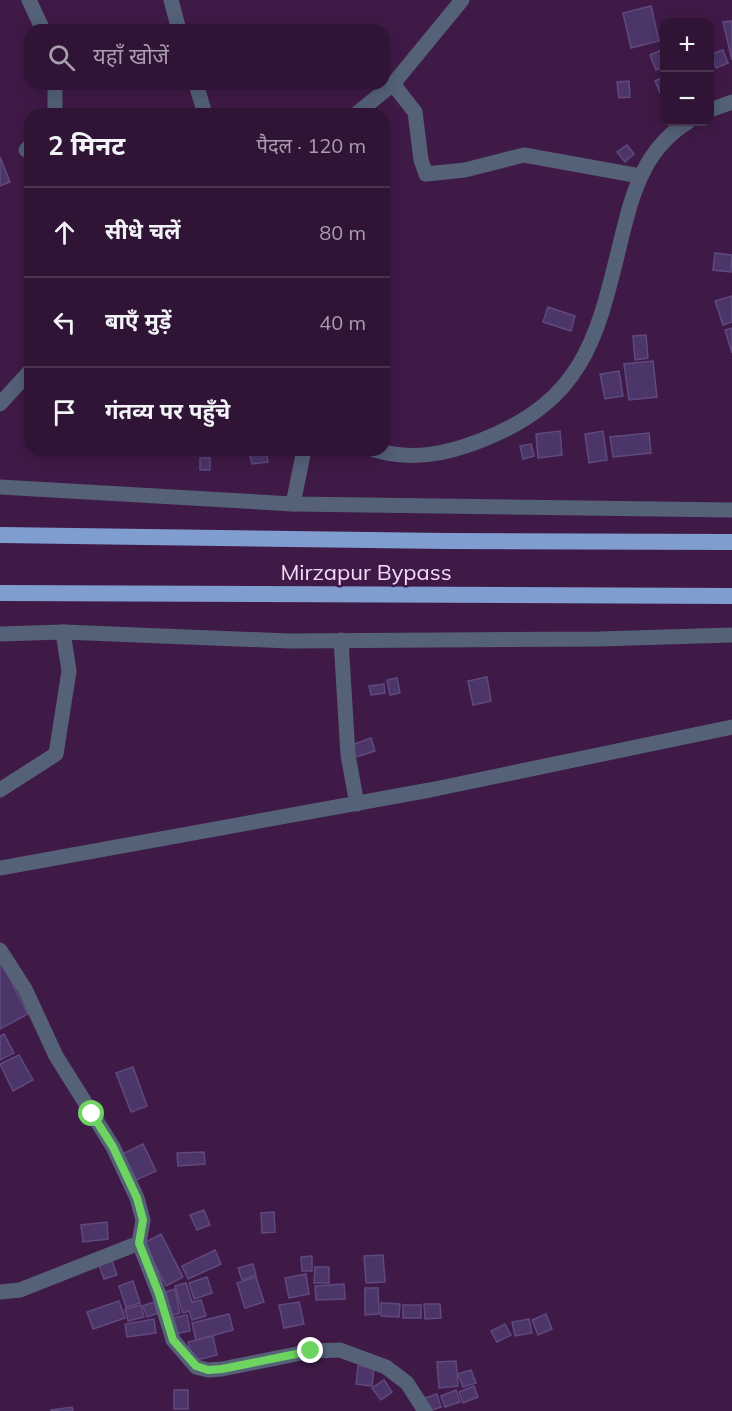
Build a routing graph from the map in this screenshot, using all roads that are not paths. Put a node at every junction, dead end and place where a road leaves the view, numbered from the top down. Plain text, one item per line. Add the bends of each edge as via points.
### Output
1 (28, 0) edge
2 (171, 0) edge
3 (462, 0) edge
4 (40, 24) edge
5 (177, 24) edge
6 (393, 84) junction
7 (390, 86) edge
8 (55, 90) edge
9 (198, 90) edge
10 (386, 90) edge
11 (732, 102) edge
12 (55, 108) edge
13 (203, 108) edge
14 (363, 108) edge
15 (714, 109) edge
16 (683, 126) edge
17 (640, 176) junction
18 (24, 378) edge
19 (0, 404) edge
20 (390, 454) edge
21 (303, 456) edge
22 (0, 487) edge
23 (293, 504) junction
24 (732, 510) edge
25 (0, 535) edge
26 (732, 542) edge
27 (0, 593) edge
28 (732, 596) edge
29 (63, 632) junction
30 (0, 634) edge
31 (732, 635) edge
32 (341, 640) junction
33 (732, 728) edge
34 (0, 790) edge
35 (357, 804) junction
36 (0, 867) edge
37 (0, 950) edge
38 (139, 1243) junction
39 (0, 1292) edge
40 (425, 1411) edge

1 - 4 street
2 - 5 street
3 - 6 street
6 - 7 street
6 - 17 street via 415,112 426,174 465,170 524,155
8 - 12 street
9 - 13 street
10 - 14 street
11 - 15 street
16 - 17 street via 664,140
17 - 20 street via 600,321 589,348 557,395 524,420 466,447 418,456
18 - 19 street
21 - 23 street
22 - 23 street
23 - 24 street
25 - 26 highway
27 - 28 highway, Mirzapur Bypass
29 - 30 street
29 - 32 street
29 - 34 street via 69,671 56,754
31 - 32 street
32 - 35 street via 348,755
33 - 35 street
35 - 36 street
37 - 38 street via 26,989 56,1056 113,1147 143,1220
38 - 39 street via 20,1290
38 - 40 street via 173,1340 196,1366 222,1369 311,1351 340,1350 386,1367 407,1383

